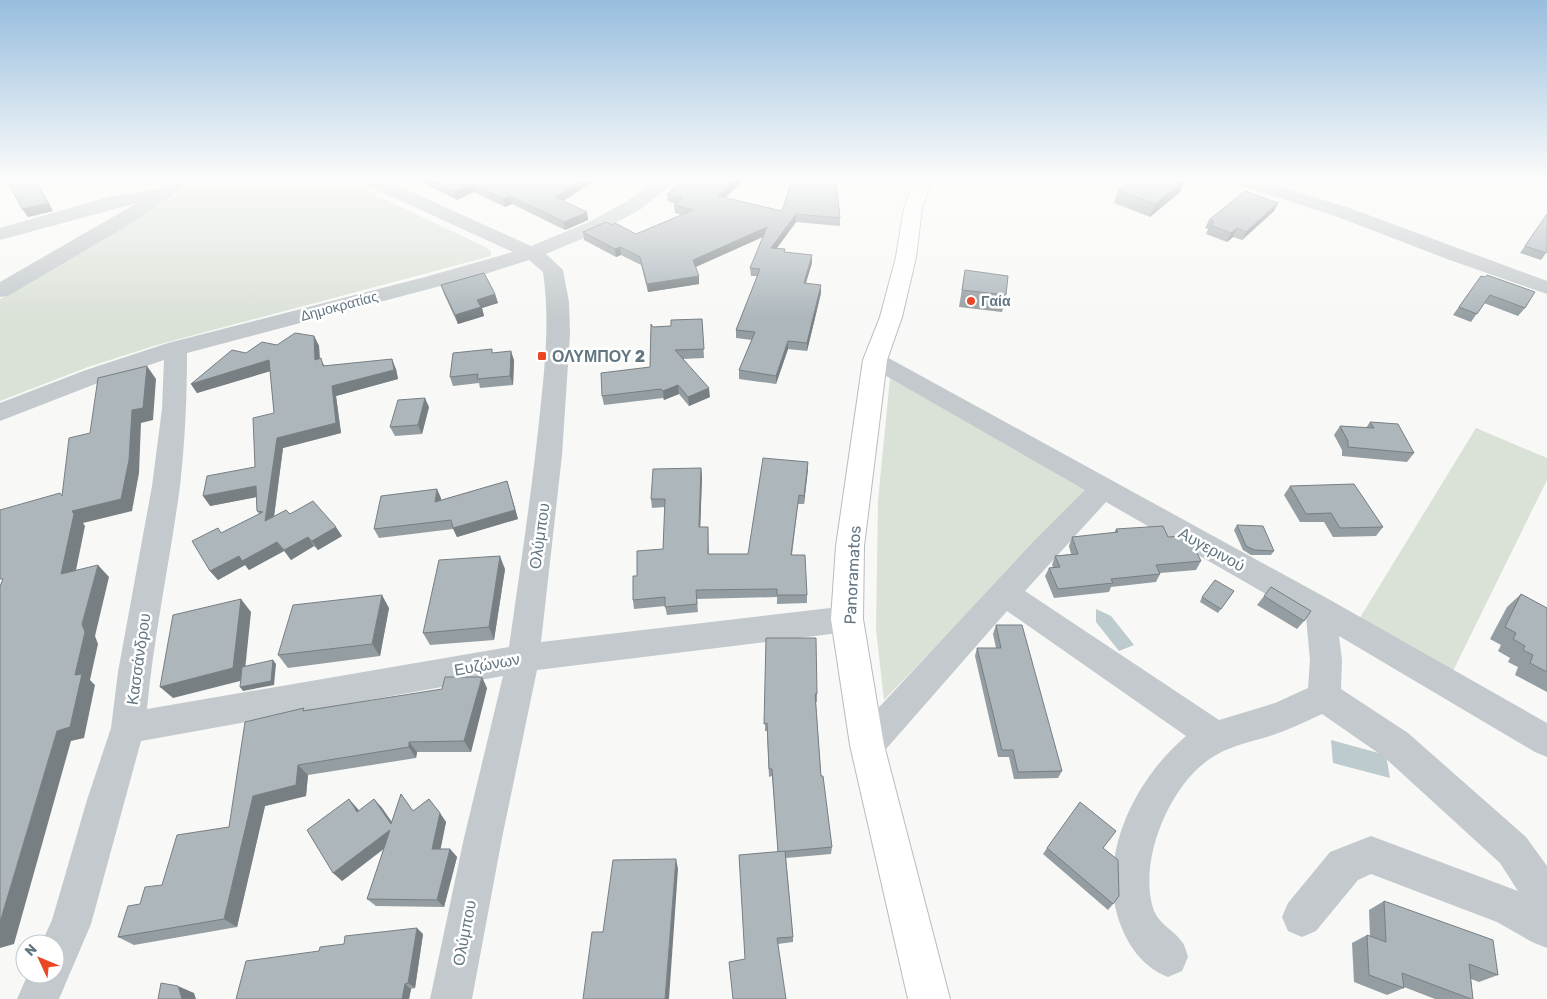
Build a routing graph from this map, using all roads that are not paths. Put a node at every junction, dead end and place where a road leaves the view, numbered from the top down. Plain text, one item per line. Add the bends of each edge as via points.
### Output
1 (26, 227) edge
2 (111, 227) edge
3 (473, 227) edge
4 (593, 227) edge
5 (911, 227) edge
6 (1380, 227) edge
7 (0, 234) edge
8 (531, 253) junction
9 (1547, 288) edge
10 (0, 290) edge
11 (176, 348) junction
12 (876, 360) junction
13 (0, 413) edge
14 (1104, 488) junction
15 (1004, 593) junction
16 (1321, 610) junction
17 (847, 619) junction
18 (523, 658) junction
19 (1324, 696) junction
20 (128, 728) junction
21 (1217, 738) junction
22 (1547, 741) edge
23 (867, 745) junction
24 (1302, 916) dead end
25 (1547, 921) edge
26 (65, 938) edge
27 (1168, 956) dead end
28 (45, 984) edge
29 (38, 999) edge
30 (451, 999) edge
31 (929, 999) edge

1 - 7 street
2 - 10 street
3 - 8 street, Ολύμπου
4 - 8 street, Δημοκρατίας
5 - 12 main road, Panoramatos via 906,257
6 - 9 street
8 - 11 street, Δημοκρατίας
8 - 18 street, Ολύμπου via 555,275 559,334 549,455
11 - 13 street, Δημοκρατίας
11 - 20 street, Κασσάνδρου via 167,477 134,672
12 - 14 street, Αυγερινού
12 - 17 main road, Panoramatos via 850,546
14 - 15 street
14 - 16 street, Αυγερινού
15 - 21 street
15 - 23 street
16 - 19 street via 1326,660
16 - 22 street, Αυγερινού
17 - 18 street, Ευζώνων
17 - 23 main road, Panoramatos
18 - 20 street, Ευζώνων
18 - 30 street, Ολύμπου
19 - 21 street via 1283,716
19 - 25 street via 1396,745 1513,850 1534,881
20 - 26 street, Κασσάνδρου
21 - 27 street via 1199,746 1174,768 1146,816 1133,852 1129,890 1142,928
23 - 31 main road, Panoramatos
24 - 25 street via 1344,866 1371,855
28 - 29 street

